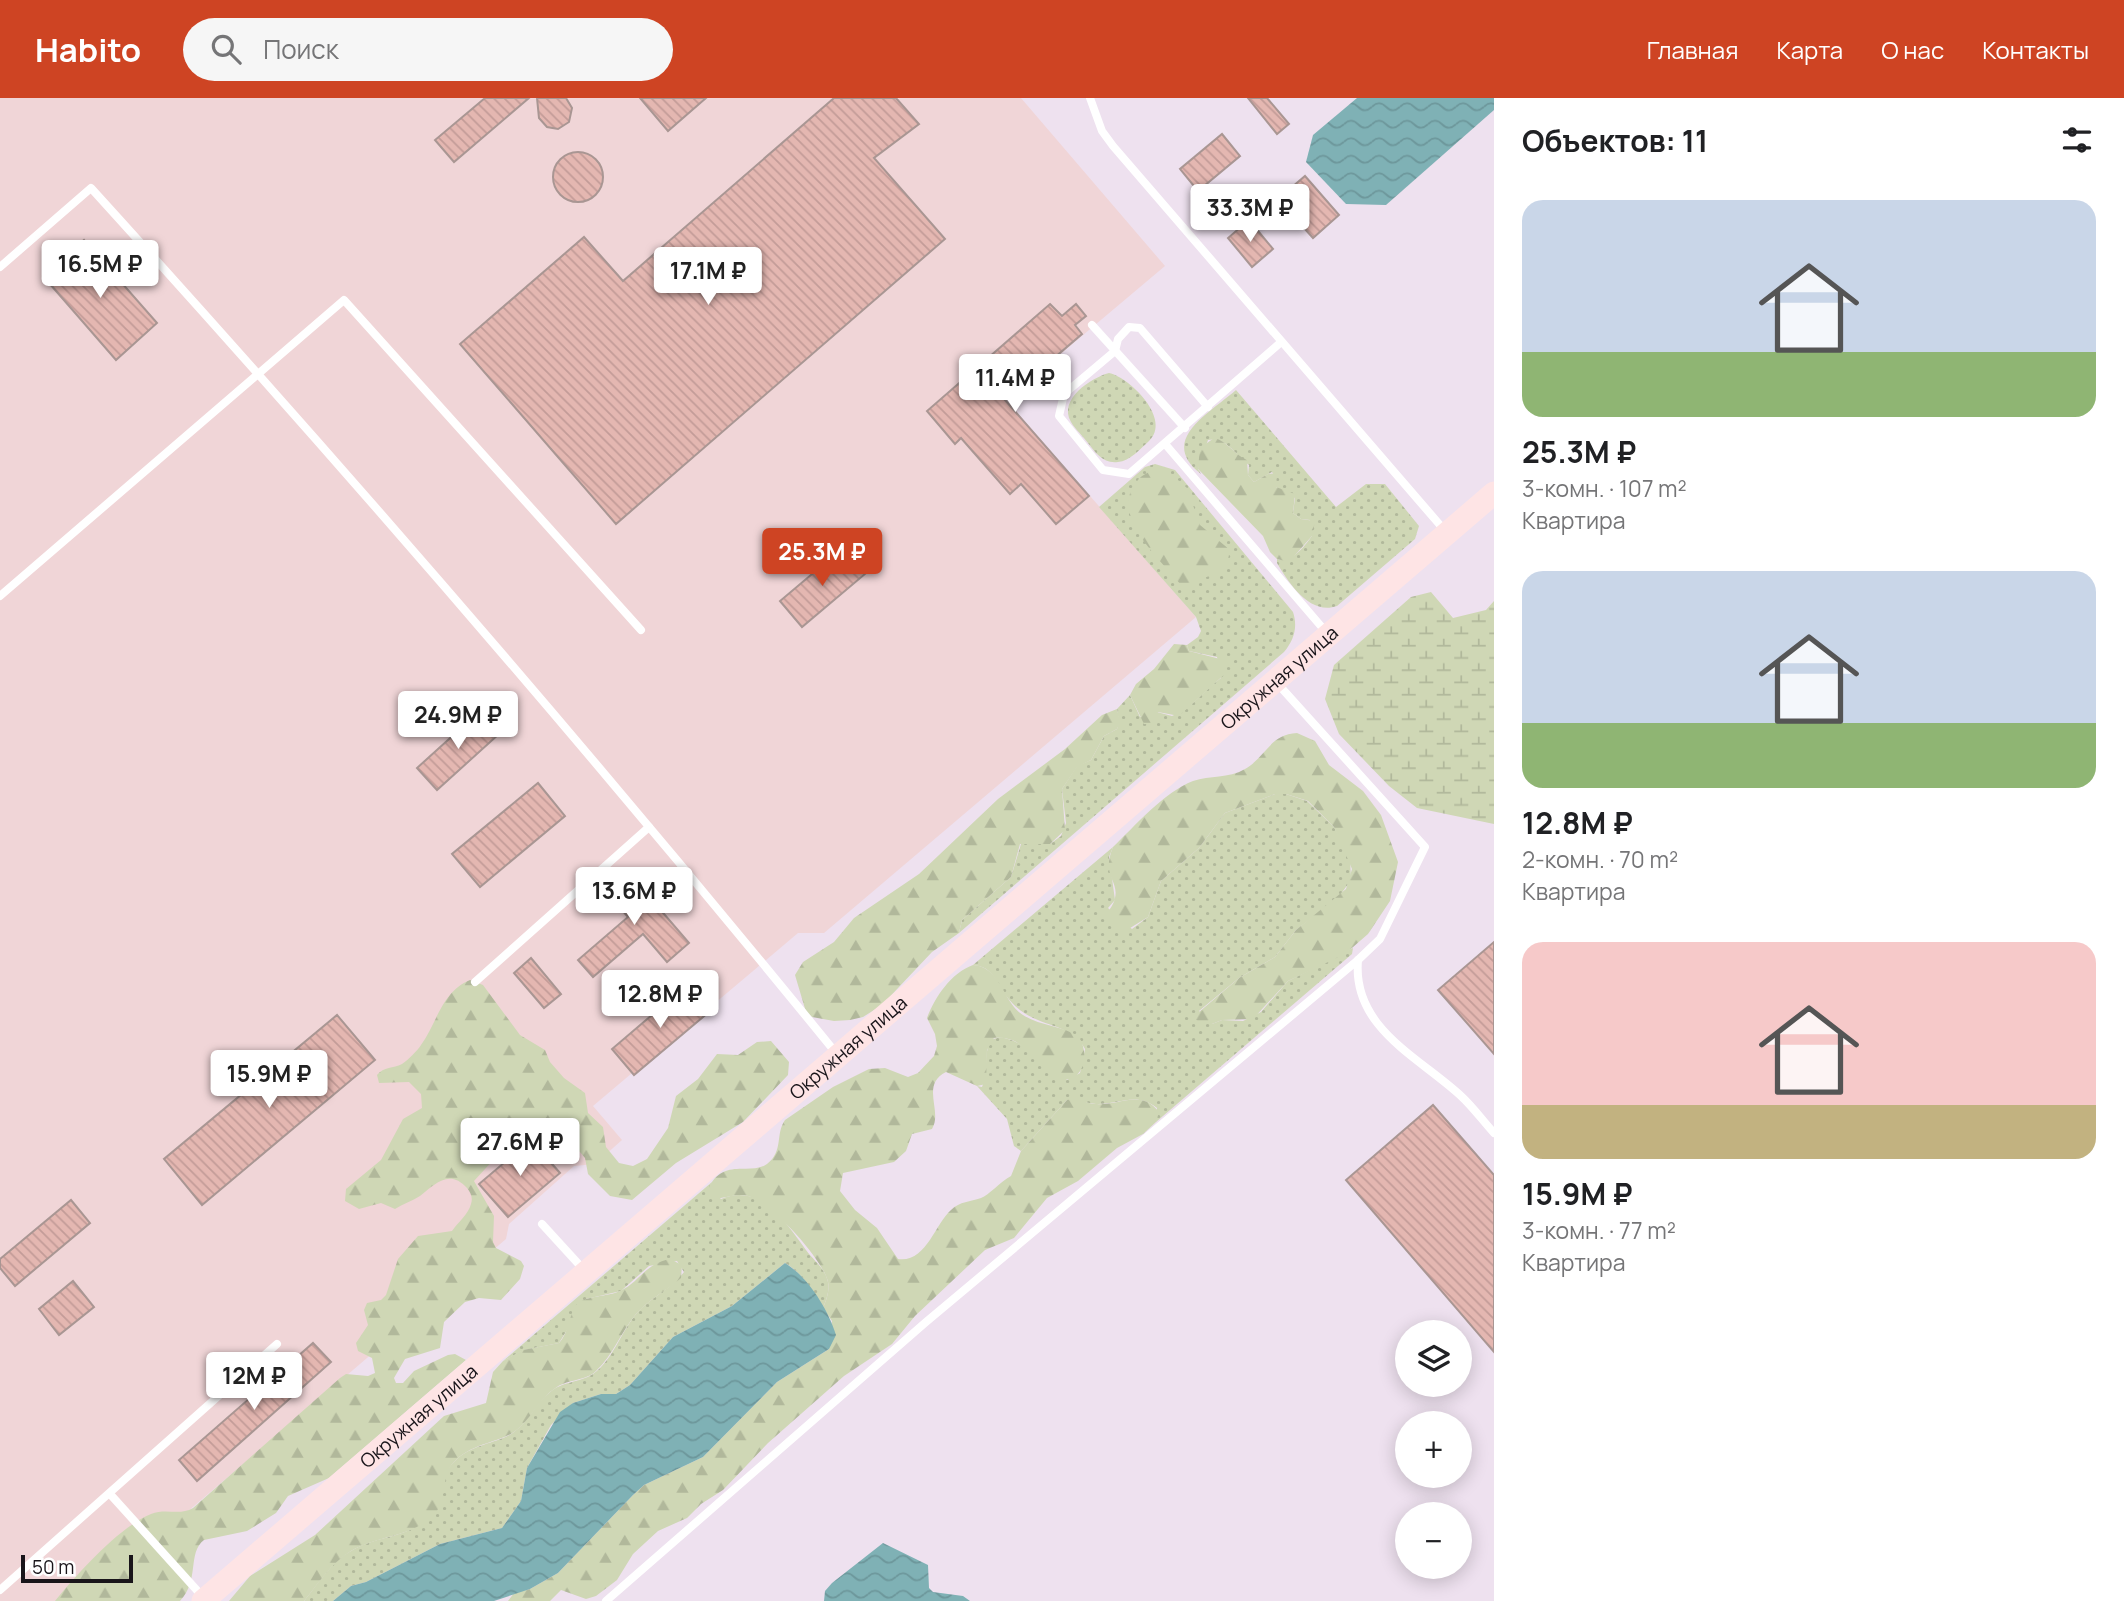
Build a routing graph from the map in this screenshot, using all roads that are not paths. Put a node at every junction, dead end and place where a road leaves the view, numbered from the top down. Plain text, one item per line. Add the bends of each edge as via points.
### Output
1 (1090, 98) edge
2 (0, 267) edge
3 (1092, 325) dead end
4 (1280, 343) junction
5 (1115, 351) junction
6 (258, 371) junction
7 (1208, 407) junction
8 (1185, 428) junction
9 (1166, 445) junction
10 (1494, 493) edge
11 (1447, 533) junction
12 (0, 596) edge
13 (641, 631) dead end
14 (1328, 635) junction
15 (1275, 681) junction
16 (649, 827) junction
17 (1358, 960) junction
18 (475, 982) dead end
19 (838, 1056) junction
20 (1494, 1133) edge
21 (542, 1224) dead end
22 (586, 1272) junction
23 (277, 1344) dead end
24 (110, 1494) junction
25 (0, 1590) edge
26 (204, 1600) edge
27 (606, 1601) edge

1 - 4 lane via 1113,146
2 - 6 lane via 91,188
3 - 5 lane
4 - 7 lane
4 - 11 lane
5 - 7 lane via 1129,327 1140,328
5 - 8 lane
5 - 9 lane via 1064,394 1059,416 1102,470 1129,474
6 - 12 lane
6 - 13 lane via 344,300
6 - 16 lane
7 - 8 lane
8 - 9 lane
9 - 14 lane
10 - 11 main road, Окружная улица
11 - 14 main road, Окружная улица
14 - 15 main road, Окружная улица
15 - 17 lane via 1425,847 1380,939
15 - 19 main road, Окружная улица
16 - 18 lane
16 - 19 lane
17 - 20 lane via 1363,1006 1395,1044 1463,1097
17 - 27 lane via 926,1322
19 - 22 main road, Окружная улица
21 - 22 lane
22 - 26 main road, Окружная улица
23 - 24 lane
24 - 25 lane
24 - 26 lane

